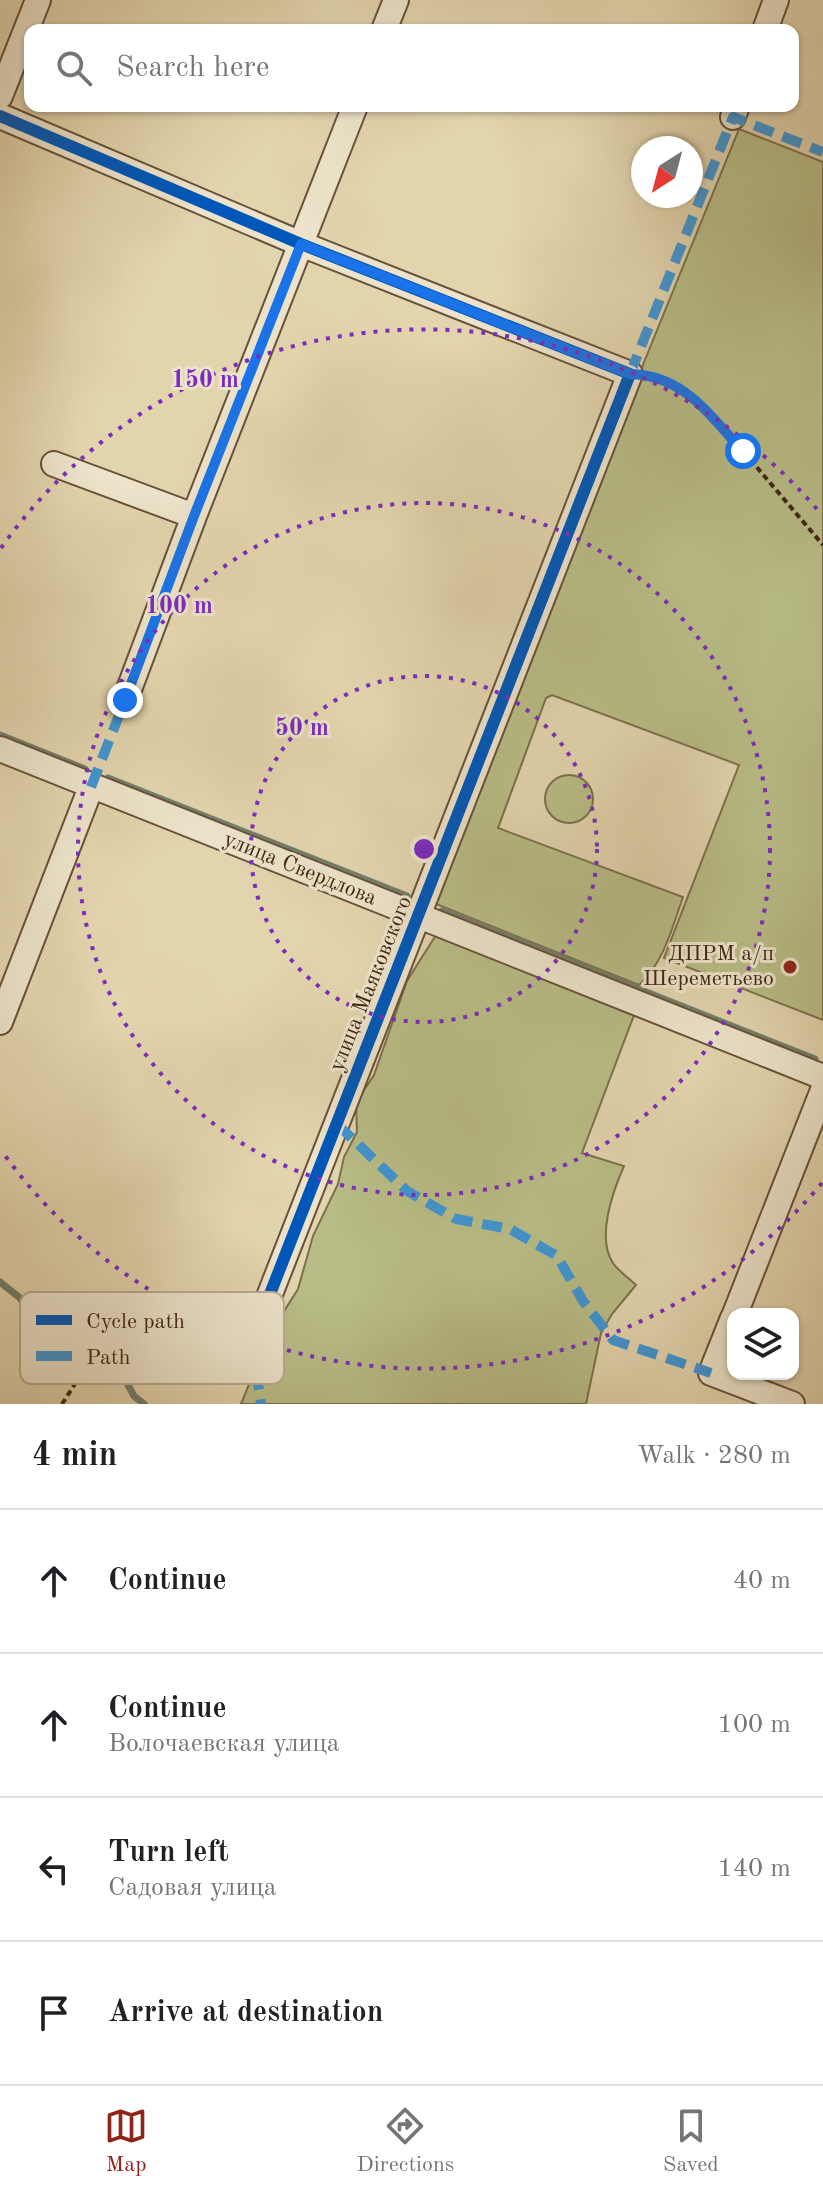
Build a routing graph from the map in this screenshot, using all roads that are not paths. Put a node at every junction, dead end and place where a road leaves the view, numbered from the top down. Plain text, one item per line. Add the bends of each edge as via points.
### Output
1 (38, 0) edge
2 (396, 0) edge
3 (776, 0) edge
4 (28, 24) edge
5 (386, 24) edge
6 (767, 24) edge
7 (24, 35) edge
8 (0, 96) edge
9 (353, 112) edge
10 (0, 116) edge
11 (301, 244) junction
12 (54, 464) dead end
13 (194, 516) junction
14 (125, 700) dead end
15 (0, 749) edge
16 (91, 787) junction
17 (419, 916) junction
18 (0, 1022) edge
19 (823, 1077) edge
20 (823, 1090) edge
21 (271, 1292) edge
22 (737, 1308) edge
23 (727, 1333) edge
24 (727, 1379) edge
25 (729, 1380) edge
26 (792, 1404) edge

1 - 4 street
2 - 5 street
3 - 6 street
7 - 8 street
9 - 11 street
10 - 11 street
11 - 13 street
11 - 17 street, улица Маяковского via 630,374
12 - 13 street
13 - 14 street
15 - 16 street, улица Свердлова
16 - 17 street, улица Свердлова
16 - 18 street
17 - 19 street, улица Свердлова
17 - 21 street, улица Маяковского
20 - 22 street
23 - 24 street via 711,1373
25 - 26 street

